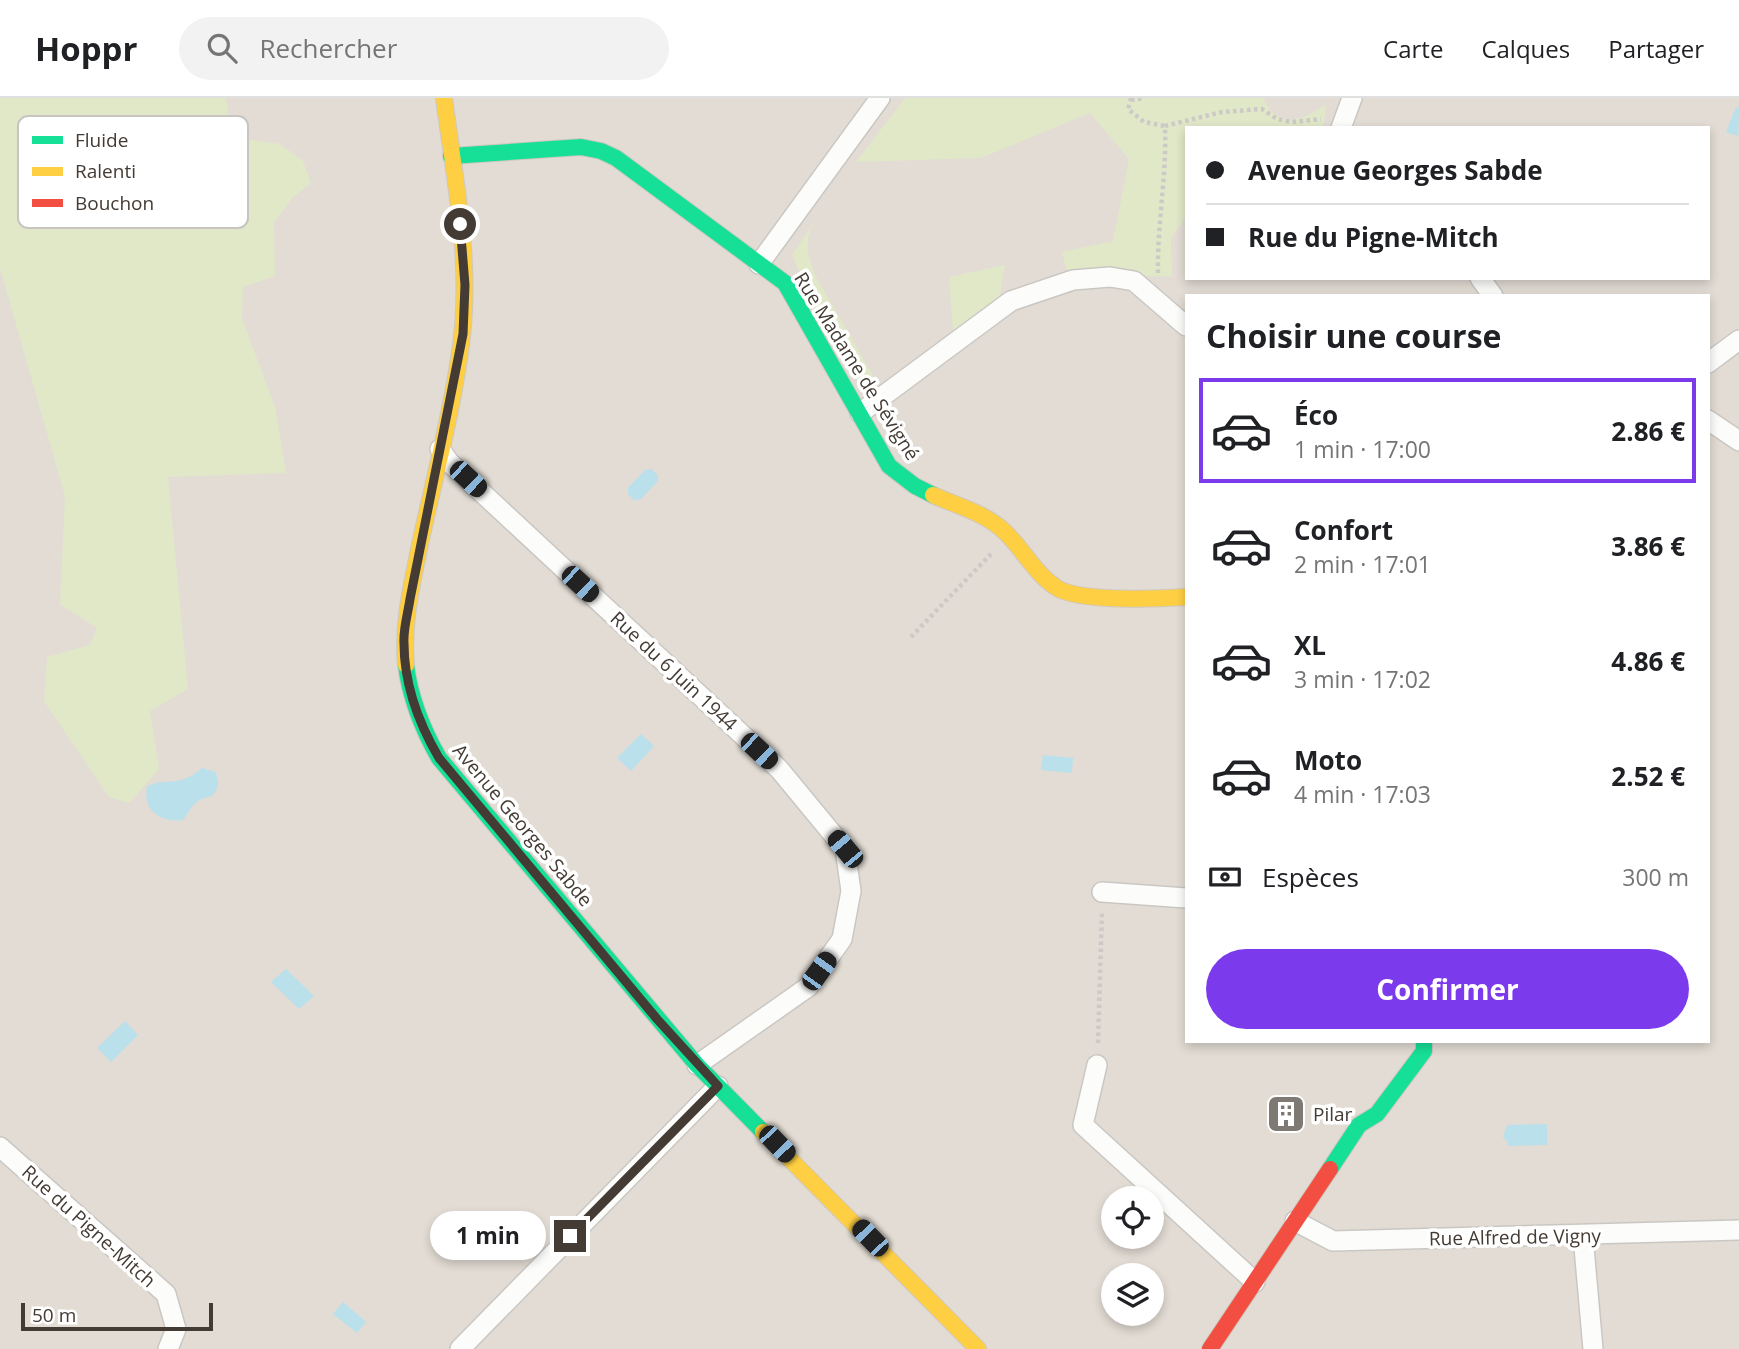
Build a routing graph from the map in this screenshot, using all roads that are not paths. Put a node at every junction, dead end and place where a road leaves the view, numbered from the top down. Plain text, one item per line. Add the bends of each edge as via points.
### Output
1 (444, 98) edge
2 (880, 98) edge
3 (1352, 98) edge
4 (1342, 122) edge
5 (451, 156) junction
6 (760, 264) junction
7 (1185, 325) edge
8 (1739, 340) edge
9 (1710, 362) edge
10 (860, 413) junction
11 (1710, 421) edge
12 (1739, 441) edge
13 (439, 449) junction
14 (1185, 597) edge
15 (1102, 892) road end
16 (1185, 898) edge
17 (1424, 1043) edge
18 (697, 1065) junction
19 (1097, 1065) road end
20 (718, 1086) junction
21 (0, 1147) edge
22 (1295, 1221) junction
23 (1739, 1230) edge
24 (1583, 1236) junction
25 (1255, 1282) junction
26 (168, 1349) edge
27 (460, 1349) edge
28 (978, 1349) edge
29 (1210, 1349) edge
30 (1593, 1349) edge

1 - 5 street, Avenue Georges Sabde
2 - 6 street
3 - 4 street
5 - 6 street, Rue Madame de Sévigné via 580,147 601,151
5 - 13 street, Avenue Georges Sabde via 463,246 465,309
6 - 10 street, Rue Madame de Sévigné via 785,283
7 - 10 street via 1134,281 1110,277 1073,280 1011,302
8 - 9 street
10 - 14 street, Rue Madame de Sévigné via 889,466 904,481 991,520 1060,590 1083,595
11 - 12 street
13 - 18 street, Avenue Georges Sabde via 404,642 408,679 425,731 439,758
13 - 18 street, Rue du 6 Juin 1944 via 779,769 845,849 851,891 842,939 808,987
15 - 16 street
17 - 22 street via 1424,1051 1377,1114 1359,1125
18 - 20 street, Avenue Georges Sabde
19 - 25 street via 1083,1125
20 - 27 street
20 - 28 street, Avenue Georges Sabde
21 - 26 street, Rue du Pigne-Mitch via 166,1294 176,1329
22 - 24 street, Rue Alfred de Vigny via 1333,1241
22 - 25 street
23 - 24 street, Rue Alfred de Vigny
24 - 30 street
25 - 29 street

